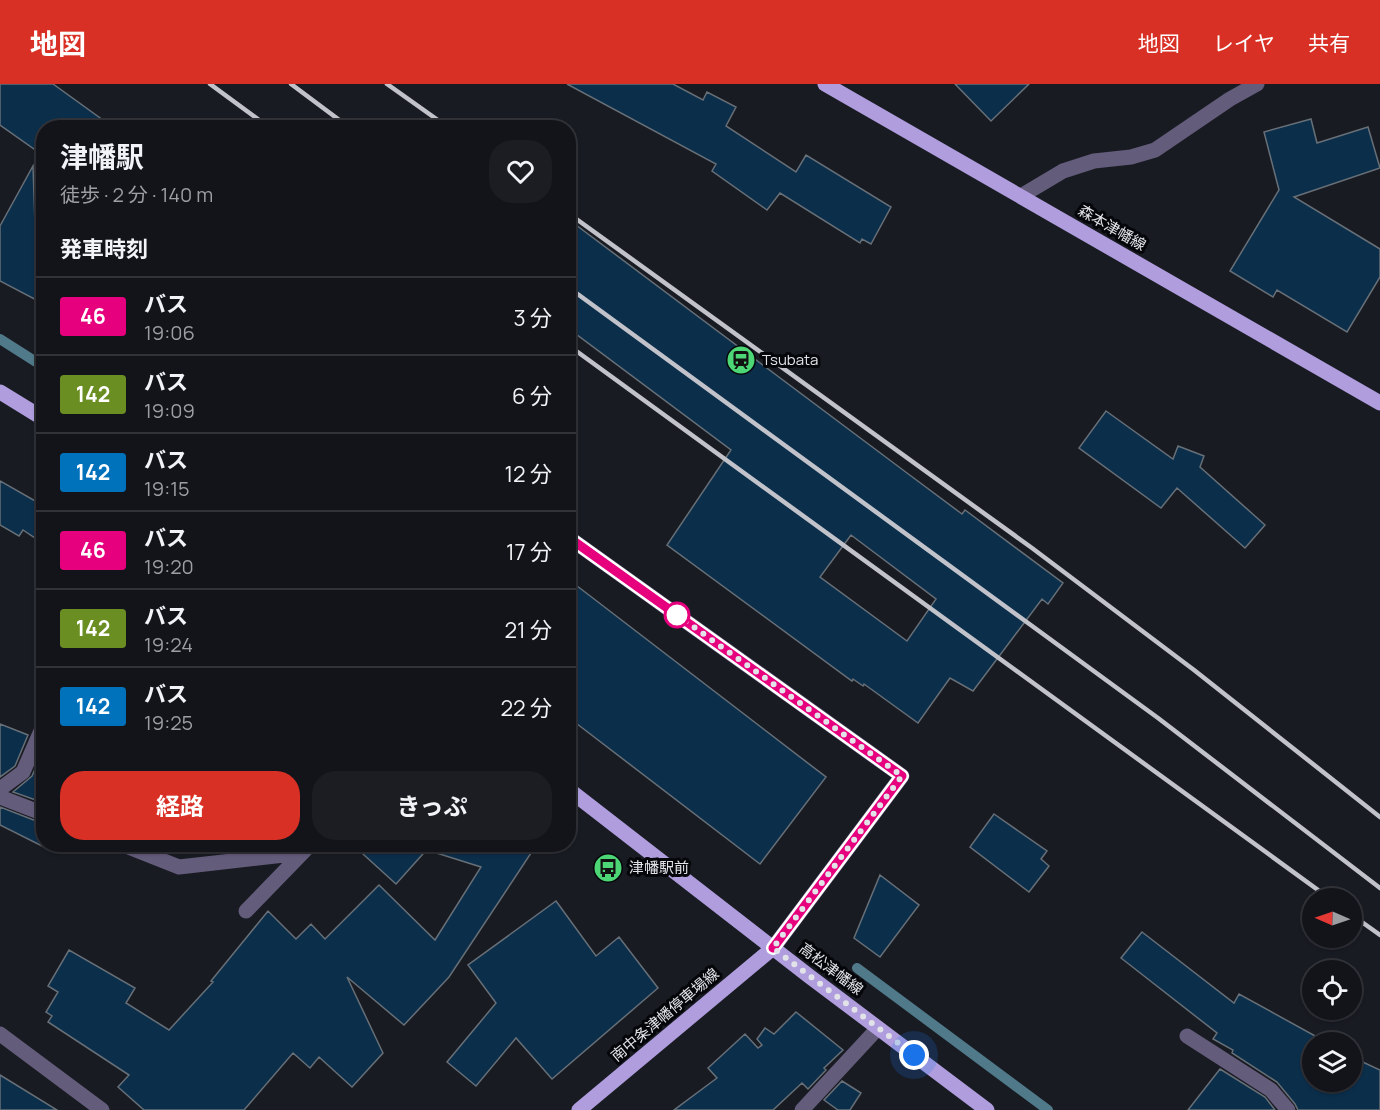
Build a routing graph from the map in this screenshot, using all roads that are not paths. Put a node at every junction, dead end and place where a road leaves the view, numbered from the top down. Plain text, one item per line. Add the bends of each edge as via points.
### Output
1 (825, 84) edge
2 (1257, 84) edge
3 (1021, 196) junction
4 (0, 392) edge
5 (1380, 403) edge
6 (36, 414) edge
7 (576, 543) edge
8 (36, 742) edge
9 (0, 789) edge
10 (576, 795) edge
11 (0, 797) edge
12 (36, 811) edge
13 (141, 852) edge
14 (285, 852) edge
15 (303, 852) edge
16 (246, 911) dead end
17 (773, 948) junction
18 (878, 1028) junction
19 (0, 1034) edge
20 (1187, 1036) dead end
21 (102, 1110) edge
22 (579, 1110) edge
23 (802, 1110) edge
24 (987, 1110) edge
25 (1288, 1110) edge

1 - 3 main road, 森本津幡線
2 - 3 street via 1155,150 1063,171
3 - 5 main road, 森本津幡線
4 - 6 main road
7 - 17 street via 902,776
8 - 9 street via 23,772
10 - 17 main road, 高松津幡線
11 - 12 street
13 - 14 street via 179,867
15 - 16 street
17 - 18 main road, 高松津幡線
17 - 22 main road, 南中条津幡停車場線
18 - 23 street
18 - 24 main road, 高松津幡線
19 - 21 street
20 - 25 street via 1271,1090

